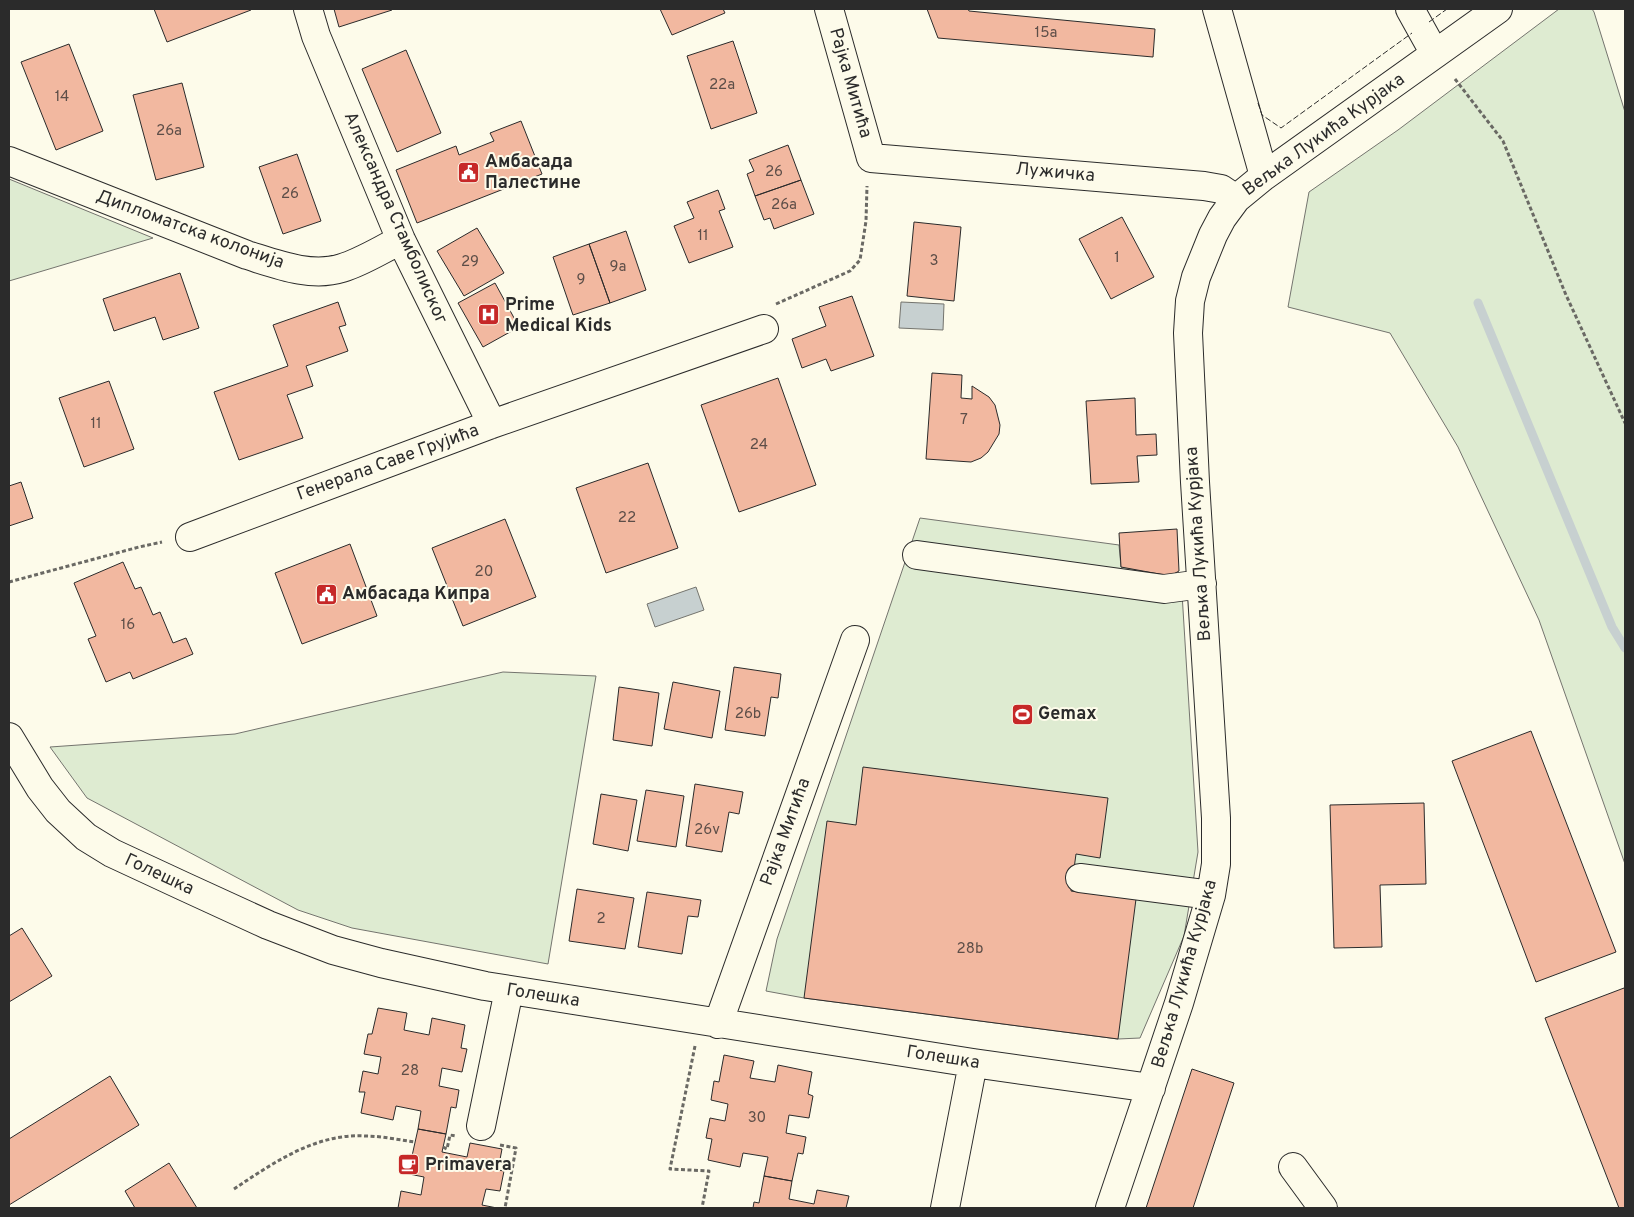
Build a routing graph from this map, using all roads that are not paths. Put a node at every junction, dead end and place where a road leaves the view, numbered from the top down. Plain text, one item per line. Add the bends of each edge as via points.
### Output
1 (308, 9) edge
2 (829, 9) edge
3 (1217, 9) edge
4 (1410, 9) edge
5 (1498, 9) edge
6 (1435, 54) junction
7 (9, 161) edge
8 (868, 168) joint
9 (1264, 176) junction
10 (1236, 199) junction
11 (401, 240) junction
12 (764, 329) road end
13 (492, 424) junction
14 (190, 537) road end
15 (916, 555) dead end
16 (1202, 584) junction
17 (855, 640) dead end
18 (9, 737) edge
19 (1080, 878) dead end
20 (1211, 895) junction
21 (509, 990) junction
22 (708, 1022) junction
23 (973, 1063) junction
24 (1151, 1088) junction
25 (490, 1135) road end
26 (1293, 1167) dead end
27 (945, 1208) edge
28 (1110, 1208) edge
29 (1323, 1208) edge

1 - 11 street, Александра Стамболиског via 316,36
2 - 8 street, Рајка Митића
3 - 9 street
4 - 6 street
5 - 6 street, Вељка Лукића Курјака
6 - 9 street, Вељка Лукића Курјака
7 - 11 street, Дипломатска колонија via 238,252 288,267 318,271 342,268
8 - 10 street, Лужичка via 1204,186 1221,189
9 - 10 street, Вељка Лукића Курјака
10 - 16 street, Вељка Лукића Курјака via 1213,235 1190,302 1188,333
11 - 13 street, Александра Стамболиског
12 - 13 street, Генерала Саве Грујића
13 - 14 street, Генерала Саве Грујића
15 - 16 street via 1164,589
16 - 20 street, Вељка Лукића Курјака via 1216,818 1216,864
17 - 22 street, Рајка Митића
18 - 21 street, Голешка via 58,811 86,837 112,853 306,940 381,963
19 - 20 street
20 - 24 street, Вељка Лукића Курјака
21 - 22 street, Голешка
21 - 25 street
22 - 23 street, Голешка
23 - 24 street, Голешка
23 - 27 street
24 - 28 street, Вељка Лукића Курјака
26 - 29 street

